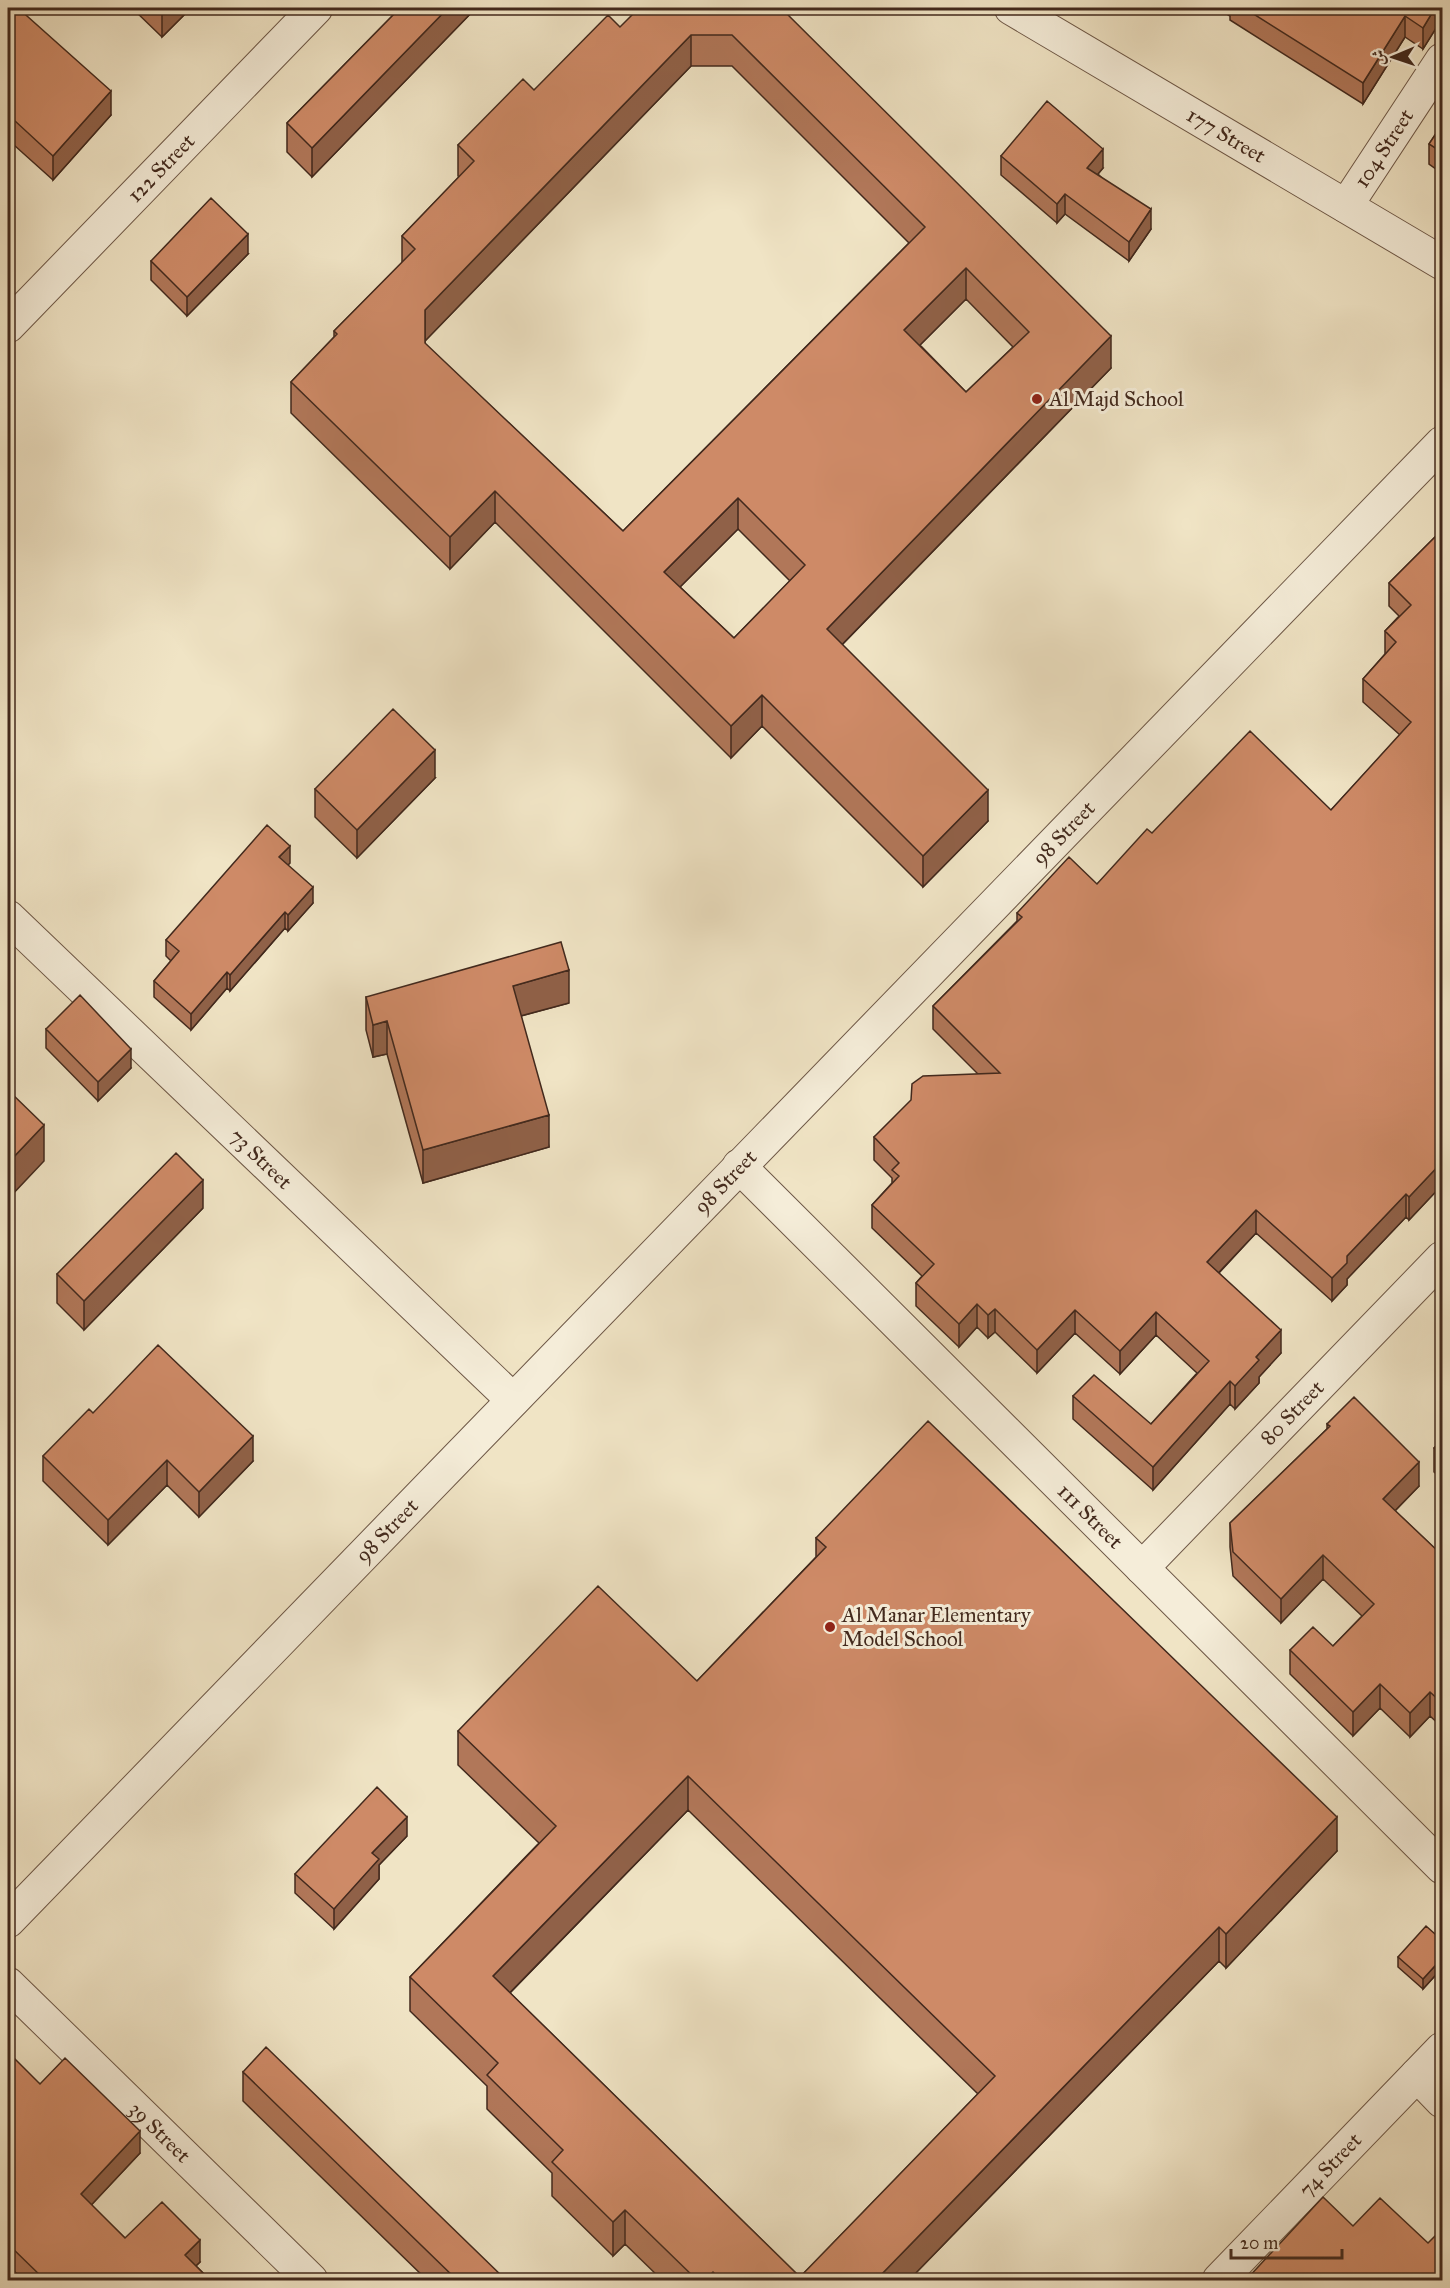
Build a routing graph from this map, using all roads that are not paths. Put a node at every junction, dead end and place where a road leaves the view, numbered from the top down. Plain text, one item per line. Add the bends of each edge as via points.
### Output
1 (316, 8) edge
2 (1011, 8) edge
3 (1443, 60) edge
4 (1346, 206) junction
5 (1443, 263) edge
6 (9, 319) edge
7 (1443, 443) edge
8 (8, 917) edge
9 (740, 1166) junction
10 (1443, 1258) edge
11 (513, 1400) junction
12 (1142, 1568) junction
13 (1443, 1867) edge
14 (8, 1921) edge
15 (8, 1984) edge
16 (1443, 2049) edge
17 (1417, 2075) junction
18 (1443, 2101) edge
19 (311, 2280) edge
20 (1219, 2280) edge

1 - 6 street, 122 Street
2 - 4 street, 177 Street
3 - 4 street, 104 Street
4 - 5 street, 177 Street
7 - 9 street, 98 Street
8 - 11 street, 73 Street
9 - 11 street, 98 Street
9 - 12 street, 111 Street
10 - 12 street, 80 Street
11 - 14 street, 98 Street
12 - 13 street, 111 Street
15 - 19 street, 39 Street
16 - 17 street, 74 Street
17 - 18 street
17 - 20 street, 74 Street

